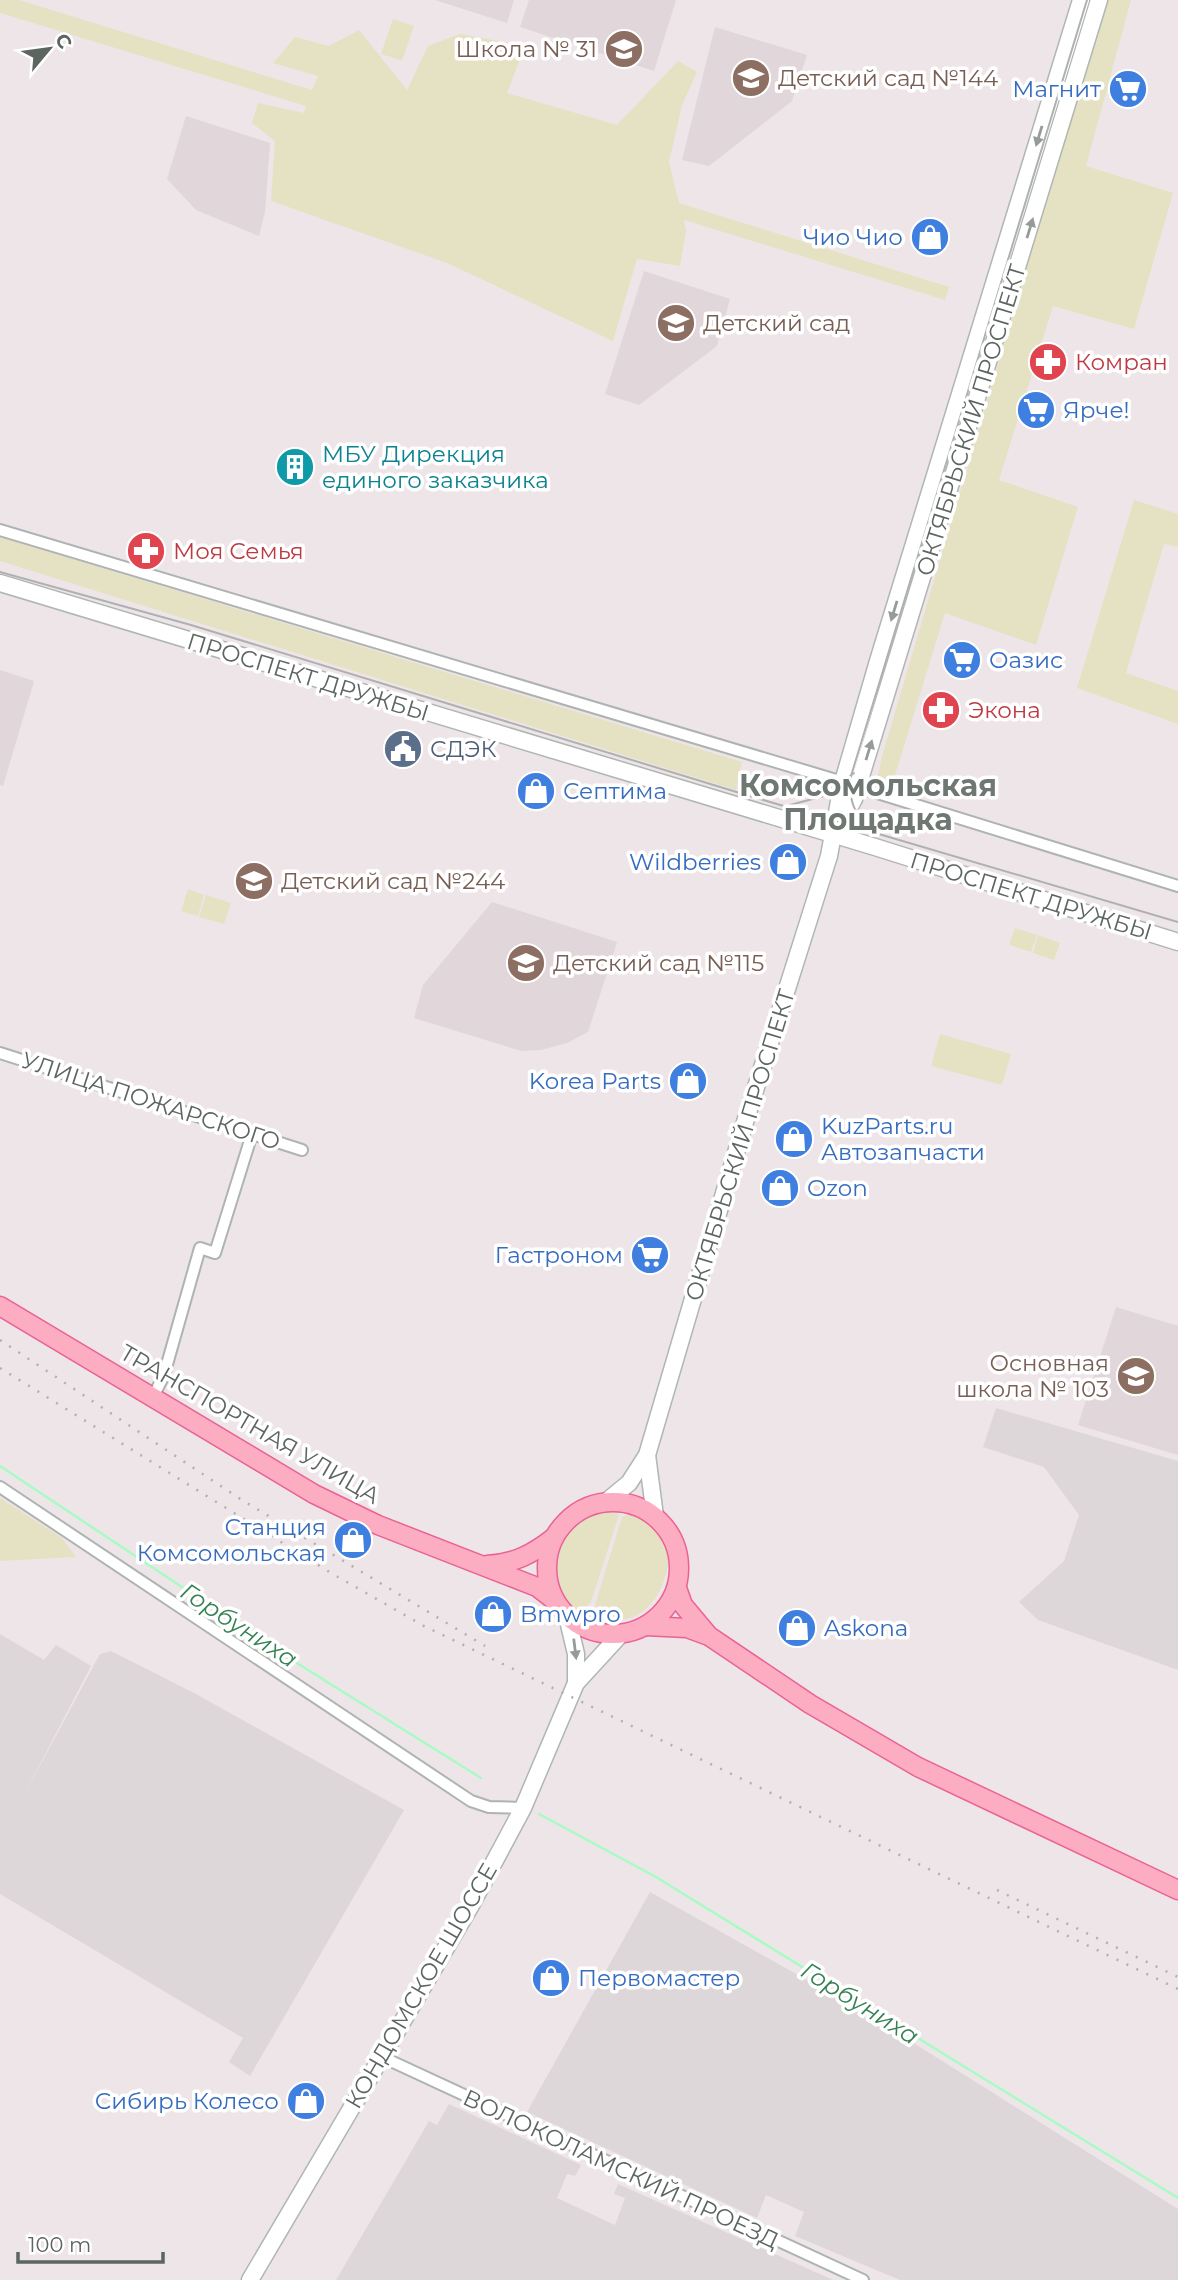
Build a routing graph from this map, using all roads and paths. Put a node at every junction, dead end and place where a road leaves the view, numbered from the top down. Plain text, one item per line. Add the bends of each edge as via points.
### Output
1 (1081, 0) edge
2 (1099, 0) edge
3 (0, 530) edge
4 (0, 583) edge
5 (850, 785) junction
6 (834, 835) junction
7 (1178, 886) edge
8 (1178, 942) edge
9 (0, 1053) edge
10 (252, 1134) junction
11 (302, 1150) dead end
12 (0, 1306) edge
13 (153, 1396) junction
14 (647, 1455) junction
15 (0, 1487) edge
16 (607, 1501) junction
17 (655, 1516) junction
18 (553, 1538) junction
19 (485, 1565) junction
20 (677, 1587) junction
21 (555, 1601) junction
22 (567, 1616) junction
23 (645, 1626) junction
24 (621, 1634) junction
25 (709, 1636) junction
26 (576, 1683) junction
27 (523, 1808) junction
28 (1178, 1890) edge
29 (380, 2056) junction
30 (250, 2280) edge
31 (863, 2280) edge

1 -> 5 main road, ОКТЯБРЬСКИЙ ПРОСПЕКТ
5 -> 2 main road, ОКТЯБРЬСКИЙ ПРОСПЕКТ
3 - 5 street
4 - 6 main road, ПРОСПЕКТ ДРУЖБЫ
5 - 6 main road, ОКТЯБРЬСКИЙ ПРОСПЕКТ via 847,817
5 - 7 street
6 - 8 main road, ПРОСПЕКТ ДРУЖБЫ
6 - 14 main road, ОКТЯБРЬСКИЙ ПРОСПЕКТ
9 - 10 street, УЛИЦА ПОЖАРСКОГО
10 - 11 street, УЛИЦА ПОЖАРСКОГО
10 - 13 street via 215,1253 200,1248 164,1375
12 - 13 main road, ТРАНСПОРТНАЯ УЛИЦА
13 - 19 main road, ТРАНСПОРТНАЯ УЛИЦА via 339,1507
14 - 16 main road, ОКТЯБРЬСКИЙ ПРОСПЕКТ via 629,1483
14 - 17 main road, ОКТЯБРЬСКИЙ ПРОСПЕКТ
15 - 27 street via 471,1801 489,1807
16 - 17 main road via 640,1507
16 - 18 main road via 585,1507 566,1520
17 - 20 main road via 677,1548
18 - 19 main road via 529,1556
18 - 21 main road via 547,1570
19 - 21 main road, ТРАНСПОРТНАЯ УЛИЦА via 537,1587
20 - 23 main road via 659,1616
20 - 25 main road via 683,1605
21 - 22 main road
22 - 24 main road via 583,1627
22 -> 26 main road, КОНДОМСКОЕ ШОССЕ via 576,1654
23 - 24 main road
23 - 25 main road via 687,1628
24 - 26 main road, КОНДОМСКОЕ ШОССЕ
25 - 28 main road via 810,1704 918,1767
26 - 27 main road, КОНДОМСКОЕ ШОССЕ
27 - 29 main road, КОНДОМСКОЕ ШОССЕ via 470,1907
29 - 30 main road, КОНДОМСКОЕ ШОССЕ
29 - 31 street, ВОЛОКОЛАМСКИЙ ПРОЕЗД

